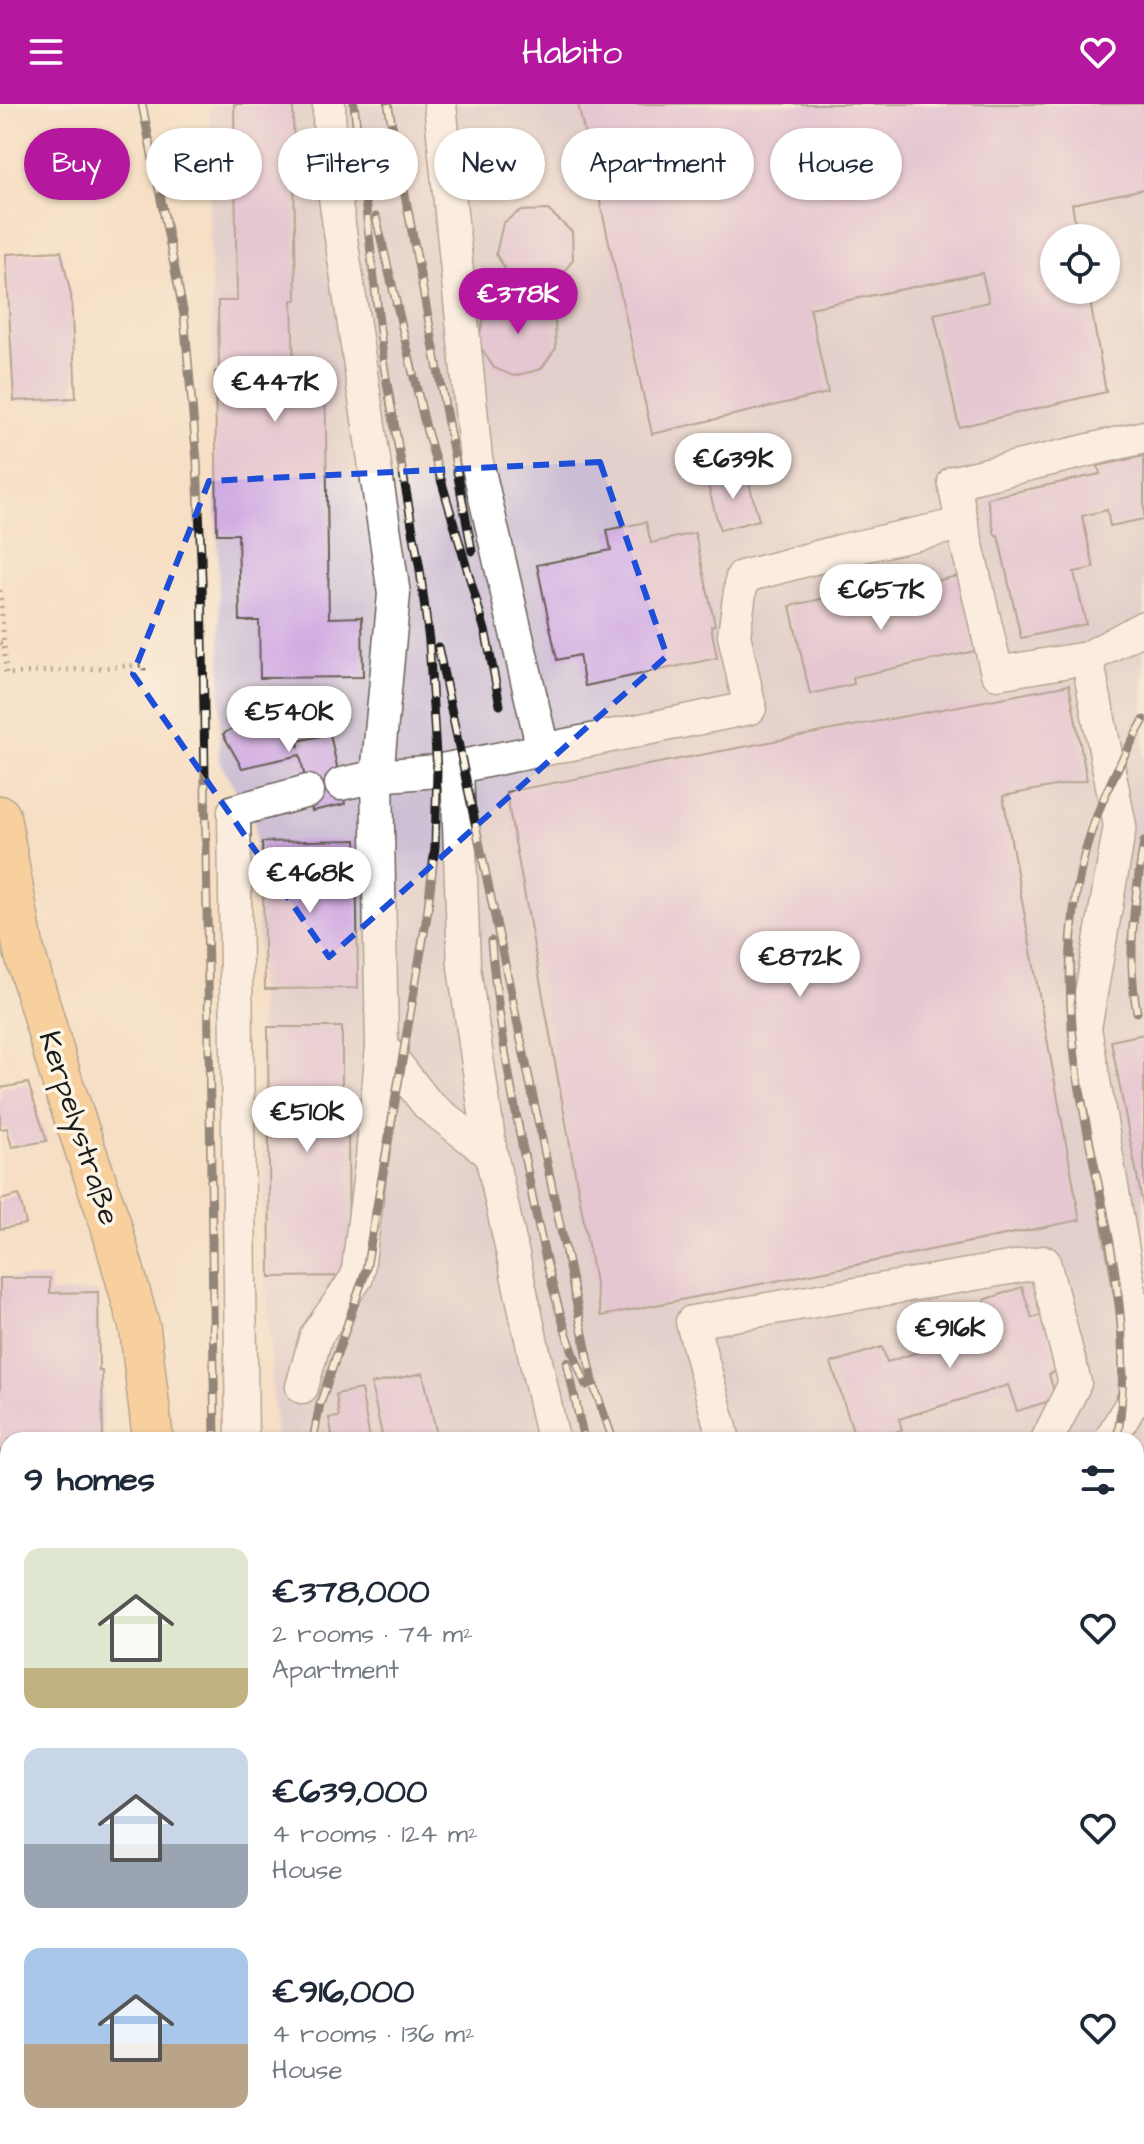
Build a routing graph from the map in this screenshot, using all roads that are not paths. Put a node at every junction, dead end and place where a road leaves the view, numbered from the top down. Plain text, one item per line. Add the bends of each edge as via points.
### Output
1 (329, 104) edge
2 (440, 104) edge
3 (1144, 437) edge
4 (962, 524) junction
5 (1144, 627) edge
6 (1087, 658) junction
7 (543, 750) junction
8 (457, 767) junction
9 (377, 776) junction
10 (341, 784) dead end
11 (308, 791) dead end
12 (0, 816) edge
13 (382, 1046) junction
14 (491, 1154) junction
15 (1144, 1374) edge
16 (1144, 1382) edge
17 (302, 1387) dead end
18 (152, 1432) edge
19 (242, 1432) edge
20 (551, 1432) edge
21 (722, 1432) edge
22 (1051, 1432) edge
23 (1115, 1432) edge

1 - 9 street via 330,164 394,594
2 - 7 street via 476,458
3 - 4 street via 954,482
4 - 6 street via 997,673
4 - 7 street via 742,577 734,635 750,708
5 - 6 street
6 - 15 street via 1120,826 1085,1028
7 - 8 street
8 - 9 street
8 - 14 street via 464,967
9 - 10 street
9 - 13 street
11 - 19 street via 234,811
12 - 18 main road, Kerpelystraße via 24,951 140,1329
13 - 14 street via 428,1105
13 - 17 street via 357,1277 316,1336
14 - 20 street
16 - 23 street
21 - 22 street via 692,1322 1044,1262 1075,1383

